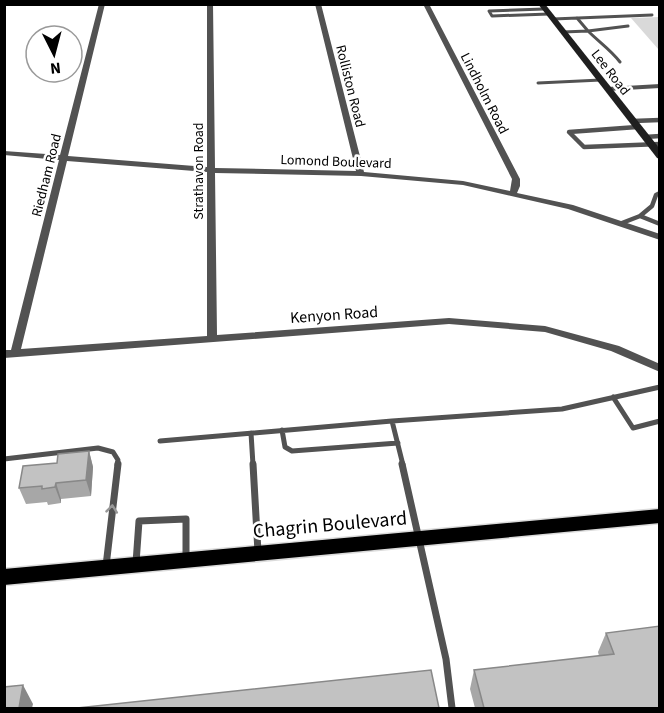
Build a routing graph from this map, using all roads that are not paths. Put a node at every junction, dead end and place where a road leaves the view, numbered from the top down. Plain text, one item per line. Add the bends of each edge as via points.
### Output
1 (102, 4) edge
2 (210, 4) edge
3 (318, 4) edge
4 (426, 4) edge
5 (547, 12) edge
6 (652, 15) dead end
7 (577, 18) junction
8 (628, 26) dead end
9 (588, 31) junction
10 (563, 32) junction
11 (620, 62) dead end
12 (601, 80) junction
13 (538, 83) dead end
14 (660, 86) edge
15 (608, 89) junction
16 (660, 120) edge
17 (635, 124) junction
18 (660, 136) edge
19 (652, 142) edge
20 (4, 153) edge
21 (660, 156) edge
22 (64, 159) junction
23 (212, 170) junction
24 (361, 174) junction
25 (513, 193) junction
26 (660, 193) edge
27 (640, 216) junction
28 (622, 223) junction
29 (660, 224) edge
30 (660, 237) edge
31 (212, 337) junction
32 (10, 353) edge
33 (660, 368) edge
34 (660, 387) edge
35 (614, 398) junction
36 (392, 421) junction
37 (660, 421) edge
38 (282, 430) junction
39 (251, 433) junction
40 (160, 441) dead end
41 (398, 443) junction
42 (4, 459) edge
43 (660, 516) edge
44 (420, 538) junction
45 (258, 553) junction
46 (186, 560) junction
47 (136, 565) junction
48 (106, 568) junction
49 (4, 577) edge
50 (452, 708) edge

1 - 22 street, Riedham Road
2 - 23 street, Strathavon Road
3 - 24 street, Rolliston Road
4 - 25 street, Lindholm Road via 516,179
5 - 5 lane via 489,11 492,16
5 - 7 lane
5 - 10 main road, Lee Road
6 - 7 lane
7 - 9 lane
8 - 9 lane
9 - 10 lane
9 - 11 lane
10 - 12 main road, Lee Road
12 - 13 lane
12 - 15 main road, Lee Road
14 - 15 street
15 - 17 main road, Lee Road
16 - 17 lane
17 - 19 main road, Lee Road
17 - 19 lane via 569,132 584,147
18 - 19 lane
19 - 21 main road, Lee Road
20 - 22 street, Lomond Boulevard
22 - 23 street, Lomond Boulevard
22 - 32 street, Riedham Road
23 - 24 street, Lomond Boulevard
23 - 31 street, Strathavon Road
24 - 25 street, Lomond Boulevard via 442,181
25 - 28 street, Lomond Boulevard
26 - 27 lane
27 - 28 lane
27 - 29 lane
28 - 30 street, Lomond Boulevard
31 - 32 street, Kenyon Road
31 - 33 street, Kenyon Road via 449,321 497,323 545,329 615,348
34 - 35 lane
35 - 36 lane via 562,409
35 - 37 lane via 633,428
36 - 38 lane
36 - 41 lane
38 - 39 lane
38 - 41 lane via 285,447 292,451
39 - 40 lane
39 - 45 lane
41 - 44 lane
48 -> 42 lane via 118,460 113,452 98,448
43 - 44 main road, Chagrin Boulevard
44 - 45 main road, Chagrin Boulevard
44 - 50 lane via 446,659
45 - 46 main road, Chagrin Boulevard
46 - 47 main road, Chagrin Boulevard
46 - 47 lane via 186,519 139,521
47 - 48 main road, Chagrin Boulevard
48 - 49 main road, Chagrin Boulevard

